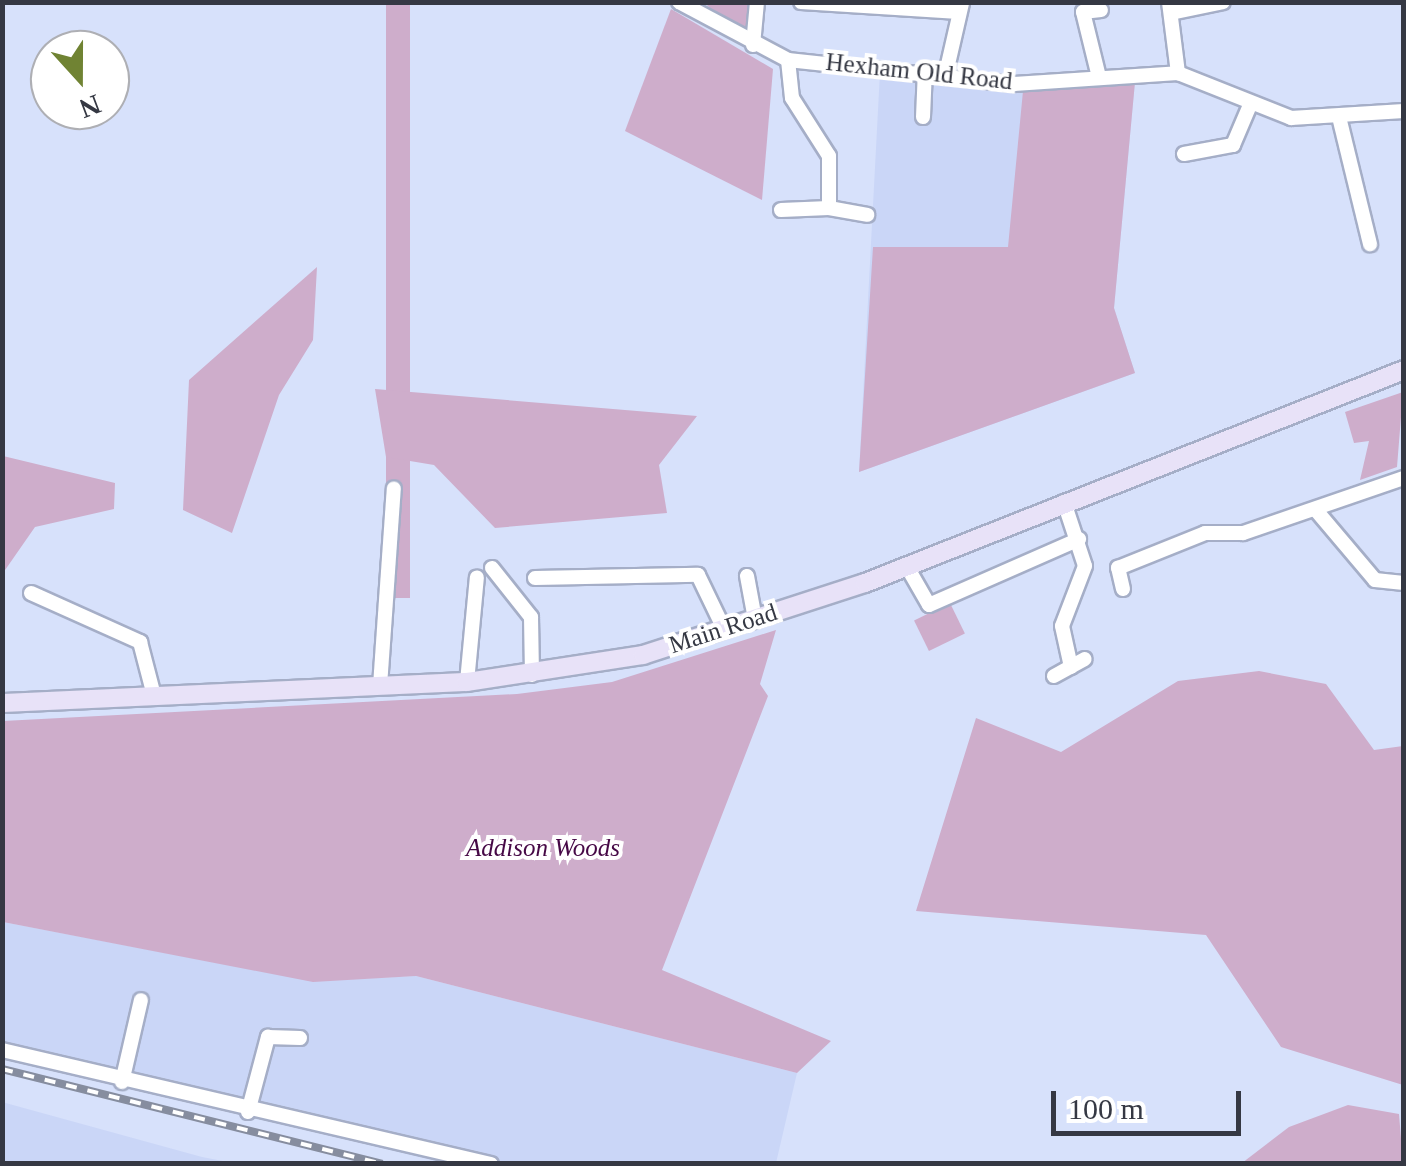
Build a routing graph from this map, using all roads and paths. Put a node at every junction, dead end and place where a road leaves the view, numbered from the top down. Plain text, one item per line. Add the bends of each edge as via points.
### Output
1 (679, 2) edge
2 (758, 2) edge
3 (801, 2) edge
4 (1223, 2) edge
5 (961, 7) edge
6 (1170, 8) edge
7 (1101, 10) dead end
8 (753, 46) junction
9 (788, 60) junction
10 (925, 70) junction
11 (946, 73) junction
12 (1098, 73) junction
13 (1178, 73) junction
14 (1250, 104) junction
15 (1404, 111) edge
16 (923, 117) dead end
17 (1340, 121) junction
18 (1184, 154) dead end
19 (829, 208) junction
20 (781, 210) dead end
21 (866, 215) dead end
22 (1370, 244) dead end
23 (1404, 370) edge
24 (1399, 479) edge
25 (394, 488) dead end
26 (1064, 502) junction
27 (1314, 509) junction
28 (1079, 539) junction
29 (906, 566) junction
30 (492, 568) dead end
31 (747, 576) dead end
32 (477, 577) dead end
33 (535, 578) dead end
34 (1404, 583) edge
35 (1124, 589) dead end
36 (30, 594) dead end
37 (755, 619) junction
38 (724, 629) junction
39 (1085, 659) dead end
40 (1070, 667) junction
41 (532, 676) junction
42 (1054, 676) dead end
43 (467, 682) junction
44 (380, 686) junction
45 (153, 692) junction
46 (2, 703) edge
47 (141, 1000) dead end
48 (300, 1038) dead end
49 (2, 1050) edge
50 (122, 1082) junction
51 (248, 1112) junction
52 (491, 1164) edge

1 - 8 street, Hexham Old Road
2 - 8 street
3 - 5 street
4 - 6 street
5 - 11 street
6 - 13 street
7 - 12 street via 1084,12
8 - 9 street, Hexham Old Road
9 - 10 street, Hexham Old Road
9 - 19 street via 792,98 829,156
10 - 11 street, Hexham Old Road
10 - 16 street
11 - 12 street, Hexham Old Road via 1014,84
12 - 13 street, Hexham Old Road
13 - 14 street, Hexham Old Road
14 - 17 street, Hexham Old Road
14 - 18 street via 1233,145
15 - 17 street, Hexham Old Road
17 - 22 street
19 - 20 street
19 - 21 street
23 - 26 main road, Main Road
24 - 27 street
25 - 44 street
26 - 28 street
26 - 29 main road, Main Road
27 - 34 street via 1375,580
27 - 35 street via 1243,533 1205,533 1118,568
28 - 29 street via 929,605
28 - 40 street via 1085,566 1061,639
29 - 37 main road, Main Road
30 - 41 street via 531,617
31 - 37 street
32 - 43 street
33 - 38 street via 698,575
36 - 45 street via 140,642
37 - 38 main road, Main Road
38 - 41 main road, Main Road
39 - 40 street
40 - 42 street
41 - 43 main road, Main Road
43 - 44 main road, Main Road
44 - 45 main road, Main Road
45 - 46 main road, Main Road
47 - 50 street
48 - 51 street via 268,1037
49 - 50 street
50 - 51 street
51 - 52 street

